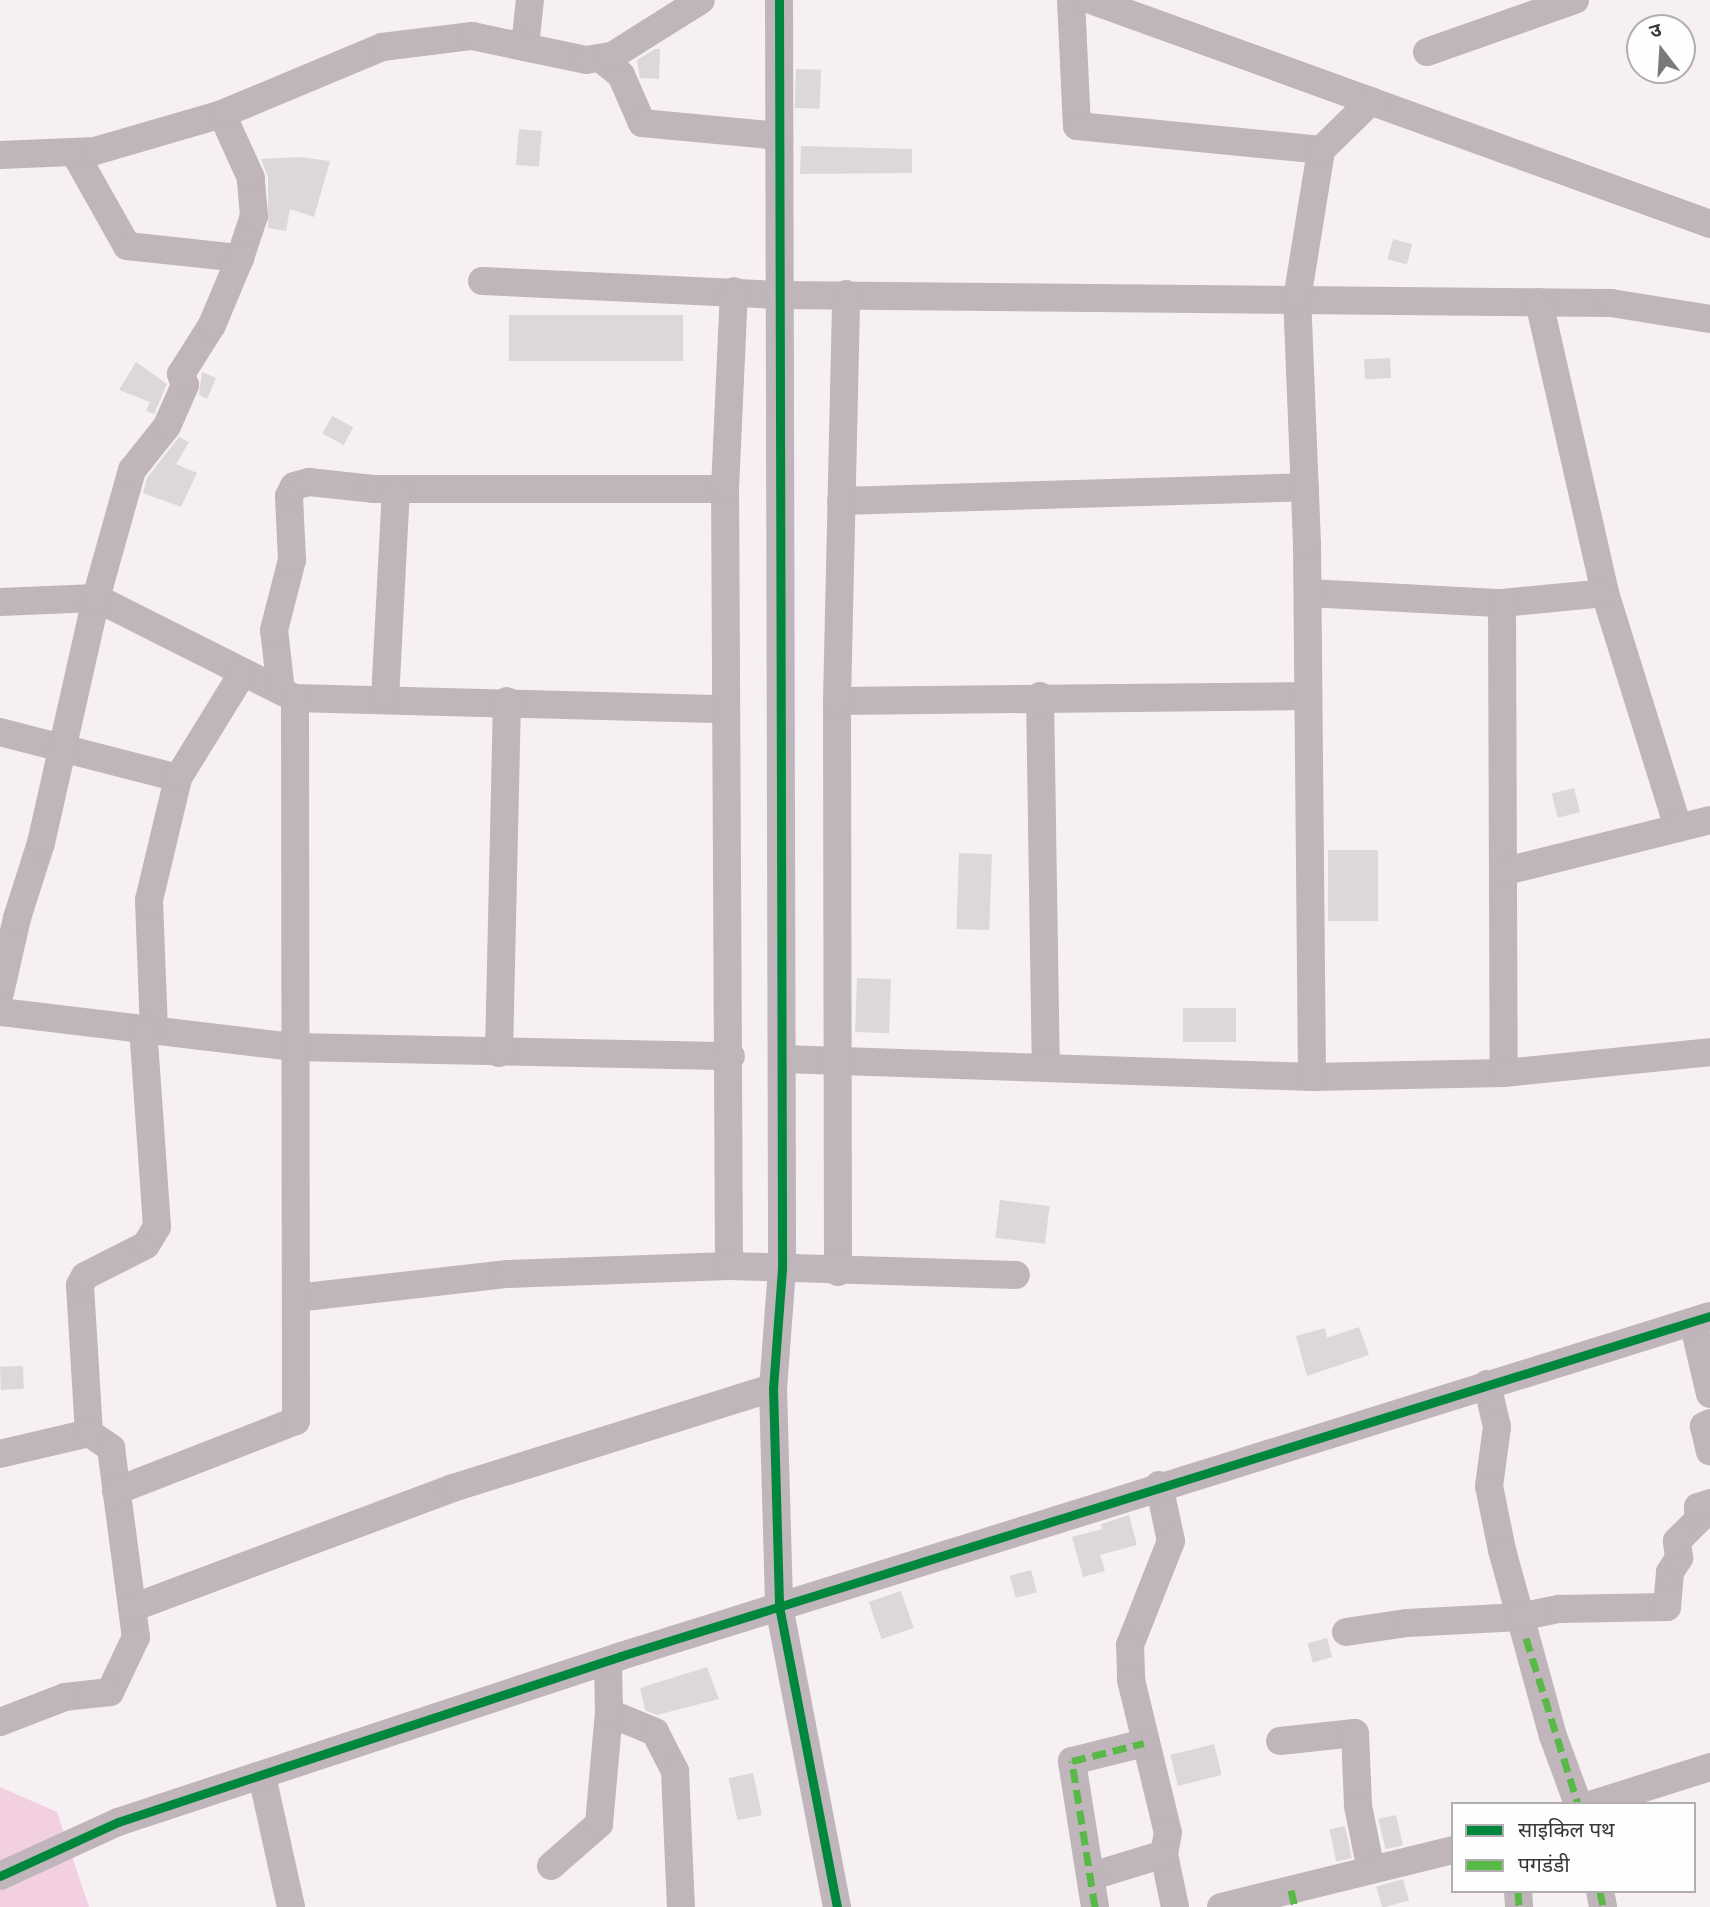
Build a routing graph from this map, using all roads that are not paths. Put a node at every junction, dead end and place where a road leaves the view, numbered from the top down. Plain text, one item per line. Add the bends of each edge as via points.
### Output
1 (530, 0) edge
2 (701, 0) edge
3 (779, 0) edge
4 (1071, 0) edge
5 (1575, 0) edge
6 (1102, 2) edge
7 (519, 43) junction
8 (1427, 52) dead end
9 (600, 58) junction
10 (1371, 101) junction
11 (222, 114) junction
12 (779, 136) junction
13 (1321, 150) junction
14 (74, 152) junction
15 (0, 155) edge
16 (1710, 224) edge
17 (240, 258) junction
18 (482, 281) dead end
19 (733, 290) junction
20 (846, 294) junction
21 (780, 295) junction
22 (1297, 299) junction
23 (1539, 302) junction
24 (1710, 320) edge
25 (1305, 486) junction
26 (396, 489) junction
27 (725, 489) junction
28 (841, 501) junction
29 (1308, 593) junction
30 (1605, 593) junction
31 (96, 598) junction
32 (0, 602) edge
33 (1502, 603) junction
34 (242, 674) junction
35 (288, 695) junction
36 (1040, 696) junction
37 (1308, 696) junction
38 (385, 699) junction
39 (507, 701) junction
40 (837, 701) junction
41 (724, 709) junction
42 (0, 732) edge
43 (77, 749) junction
44 (177, 778) junction
45 (1710, 820) edge
46 (1678, 828) junction
47 (1506, 871) junction
48 (11, 1009) edge
49 (149, 1030) junction
50 (295, 1047) junction
51 (1710, 1052) edge
52 (499, 1053) junction
53 (731, 1056) junction
54 (783, 1059) junction
55 (840, 1061) junction
56 (1046, 1067) junction
57 (1504, 1073) junction
58 (1312, 1077) junction
59 (729, 1266) junction
60 (782, 1269) junction
61 (838, 1272) junction
62 (1016, 1275) dead end
63 (296, 1298) junction
64 (1701, 1319) edge
65 (1488, 1384) junction
66 (773, 1388) junction
67 (1710, 1394) edge
68 (1710, 1423) edge
69 (89, 1433) junction
70 (1710, 1451) edge
71 (0, 1454) edge
72 (1159, 1485) junction
73 (116, 1491) junction
74 (1710, 1503) edge
75 (779, 1606) junction
76 (132, 1608) junction
77 (1520, 1617) junction
78 (1346, 1632) dead end
79 (608, 1661) junction
80 (609, 1713) junction
81 (0, 1722) edge
82 (1280, 1741) dead end
83 (1144, 1743) junction
84 (1710, 1767) edge
85 (262, 1776) junction
86 (1577, 1802) edge
87 (1599, 1802) edge
88 (1451, 1850) edge
89 (1164, 1854) junction
90 (551, 1866) dead end
91 (1371, 1870) junction
92 (0, 1876) edge
93 (1092, 1876) junction
94 (1293, 1898) edge
95 (291, 1907) edge
96 (681, 1907) edge
97 (838, 1907) edge
98 (1094, 1907) edge
99 (1175, 1907) edge
100 (1221, 1907) edge

1 - 7 street via 526,37
2 - 9 street via 612,56
3 - 12 street
4 - 13 street via 1077,126
5 - 8 street
6 - 10 street
7 - 9 street via 586,60
7 - 11 street via 472,36 382,47
9 - 12 street via 621,75 642,123
10 - 13 street
10 - 16 street
11 - 14 street via 95,151
11 - 17 street via 251,178 254,216
12 - 21 street
13 - 22 street
14 - 15 street
14 - 17 street via 127,246
17 - 31 street via 212,325 181,374 185,385 167,426 132,470
18 - 19 street
19 - 21 street
19 - 27 street
20 - 21 street
20 - 22 street
20 - 28 street
21 - 54 street
22 - 23 street
22 - 25 street
23 - 24 street via 1611,303
23 - 30 street
25 - 28 street
25 - 29 street
26 - 27 street
26 - 35 street via 309,482 294,486 289,496 292,560 274,630
26 - 38 street
27 - 41 street
28 - 40 street
29 - 33 street
29 - 37 street
30 - 33 street
30 - 46 street
31 - 32 street
31 - 34 street
31 - 43 street
33 - 47 street
34 - 35 street
34 - 44 street
35 - 38 street
35 - 50 street
36 - 37 street
36 - 40 street
36 - 56 street
37 - 58 street
38 - 39 street
39 - 41 street
39 - 52 street
40 - 55 street
41 - 53 street
42 - 43 street
43 - 44 street
43 - 48 street
44 - 49 street via 149,900
45 - 46 street
46 - 47 street
47 - 57 street
48 - 49 street
49 - 50 street
49 - 69 street via 157,1227 146,1245 85,1276 80,1285
50 - 52 street
50 - 63 street
51 - 57 street
52 - 53 street
53 - 59 street
54 - 55 street
54 - 60 street
55 - 56 street
55 - 61 street
56 - 58 street
57 - 58 street
59 - 60 street
59 - 63 street via 508,1274
60 - 61 street
60 - 66 street
61 - 62 street
63 - 73 street via 296,1421
64 - 65 street
64 - 67 street
65 - 72 street
65 - 77 street via 1497,1427 1489,1486
66 - 75 street
66 - 76 street via 453,1488
68 - 70 street via 1704,1426
69 - 71 street
69 - 73 street via 111,1448
72 - 75 street
72 - 83 street via 1171,1541 1130,1645 1131,1680
73 - 76 street
74 - 77 street via 1698,1507 1699,1519 1678,1541 1679,1558 1670,1572 1667,1607 1559,1609
75 - 79 street
75 - 97 street
76 - 81 street via 136,1637 110,1692 65,1697
77 - 78 street via 1407,1623
77 - 86 street via 1553,1736
79 - 80 street
79 - 85 street
80 - 90 street via 599,1824
80 - 96 street via 655,1732 675,1771
82 - 91 street via 1355,1733 1357,1806
83 - 89 street via 1168,1833
83 - 93 street via 1072,1761
84 - 87 street
85 - 92 street via 118,1822
85 - 95 street
88 - 91 street
89 - 93 street
89 - 99 street
91 - 94 street
93 - 98 street
94 - 100 street

